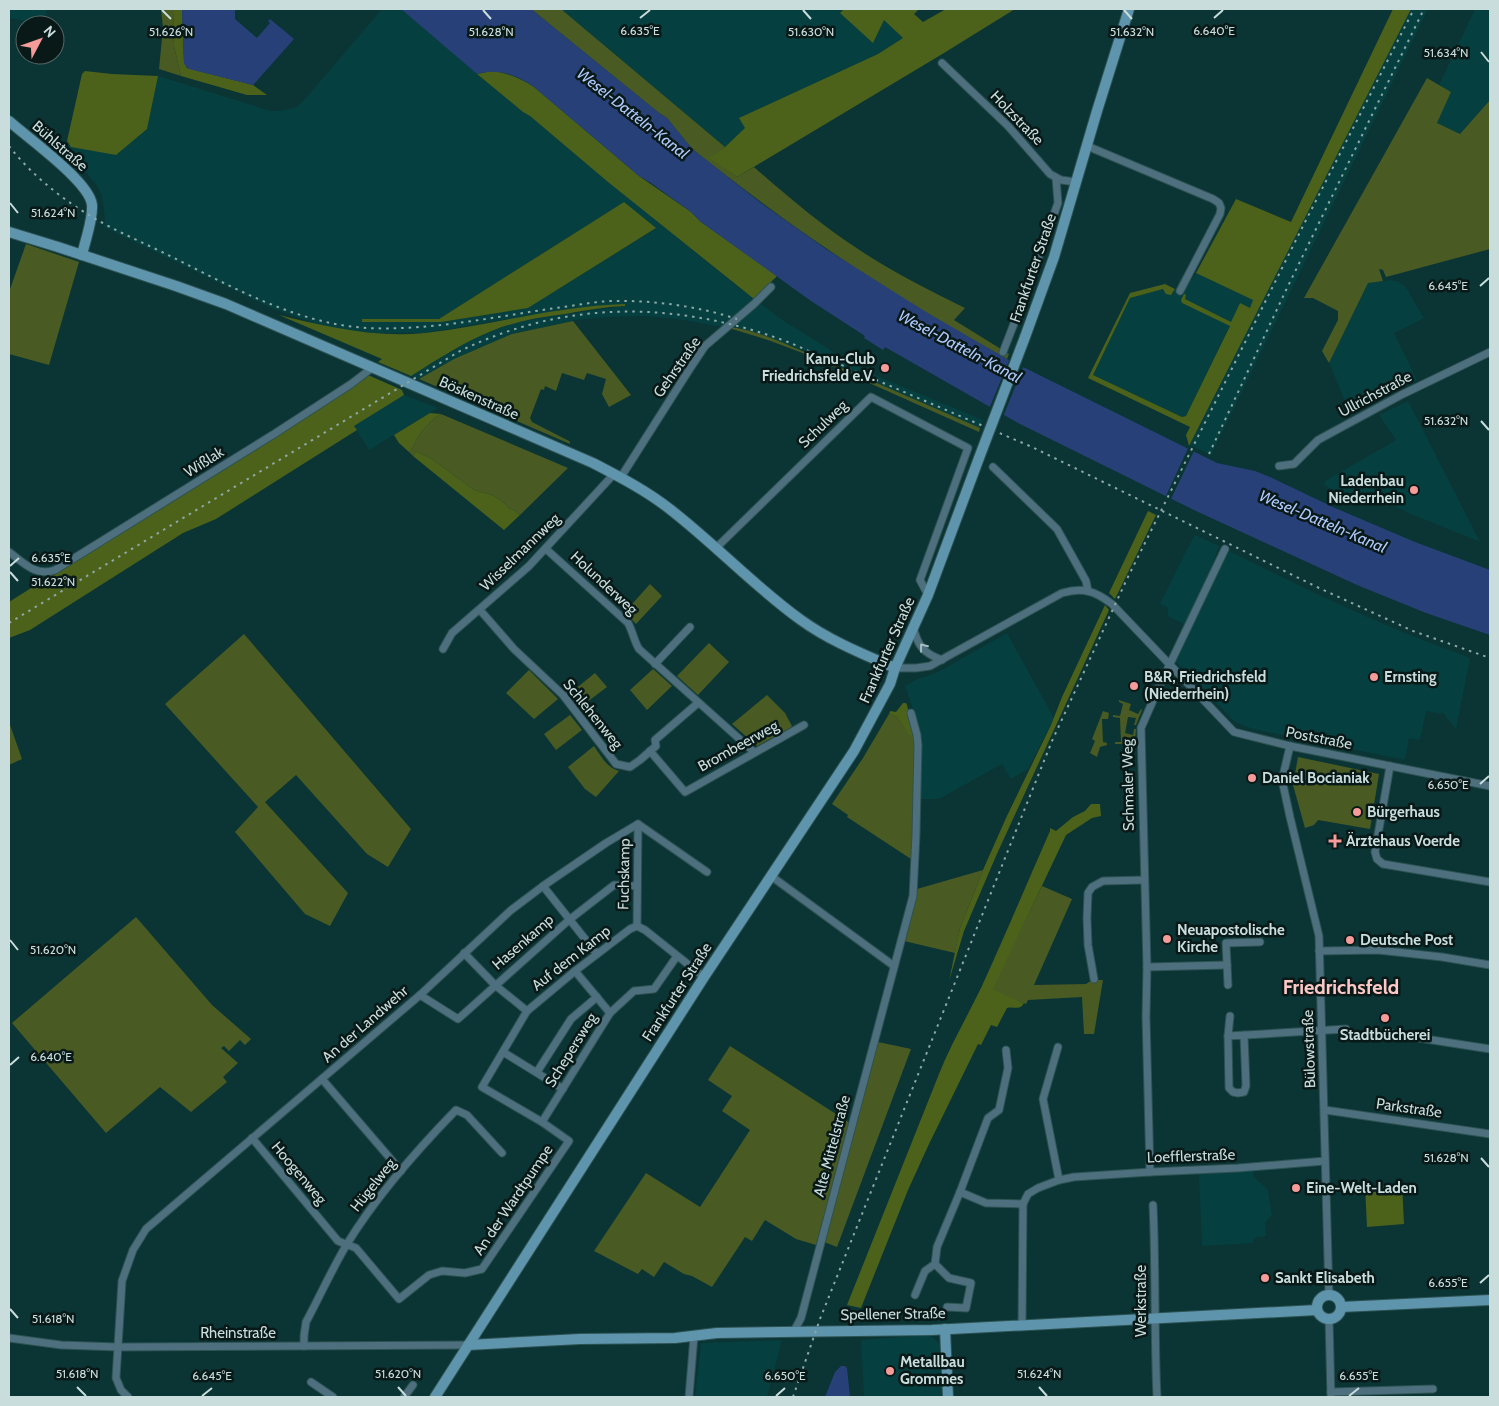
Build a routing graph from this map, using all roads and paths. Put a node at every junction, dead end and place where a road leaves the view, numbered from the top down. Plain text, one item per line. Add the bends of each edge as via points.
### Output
1 (1130, 9) edge
2 (942, 64) dead end
3 (9, 121) edge
4 (1087, 146) junction
5 (1056, 178) junction
6 (1076, 182) junction
7 (9, 232) edge
8 (82, 255) junction
9 (771, 287) dead end
10 (1180, 291) dead end
11 (1003, 352) dead end
12 (1490, 352) edge
13 (372, 368) junction
14 (968, 448) joint
15 (1279, 466) dead end
16 (993, 467) dead end
17 (618, 475) junction
18 (716, 548) junction
19 (546, 549) junction
20 (1225, 549) dead end
21 (9, 552) edge
22 (1088, 591) junction
23 (928, 595) junction
24 (480, 610) junction
25 (690, 627) dead end
26 (913, 627) junction
27 (443, 649) dead end
28 (942, 660) junction
29 (655, 664) junction
30 (1169, 666) junction
31 (895, 668) junction
32 (698, 703) junction
33 (911, 713) dead end
34 (804, 725) dead end
35 (1290, 746) junction
36 (650, 751) junction
37 (754, 752) junction
38 (1390, 766) junction
39 (1490, 786) edge
40 (638, 824) junction
41 (707, 872) dead end
42 (771, 876) junction
43 (1144, 880) junction
44 (1490, 882) edge
45 (542, 886) junction
46 (637, 886) junction
47 (569, 920) junction
48 (637, 926) junction
49 (1260, 942) dead end
50 (1319, 951) junction
51 (464, 953) junction
52 (597, 954) junction
53 (677, 956) junction
54 (1227, 965) junction
55 (1490, 965) edge
56 (894, 966) junction
57 (1147, 967) junction
58 (575, 971) junction
59 (704, 977) junction
60 (1094, 979) dead end
61 (1228, 984) dead end
62 (495, 985) junction
63 (420, 995) junction
64 (597, 997) junction
65 (527, 1010) junction
66 (610, 1013) junction
67 (1230, 1016) dead end
68 (1321, 1029) junction
69 (1346, 1029) dead end
70 (1387, 1033) dead end
71 (1244, 1035) junction
72 (1228, 1036) junction
73 (1058, 1047) dead end
74 (1490, 1049) edge
75 (1006, 1050) dead end
76 (503, 1052) junction
77 (536, 1072) junction
78 (322, 1079) junction
79 (482, 1087) joint
80 (563, 1088) junction
81 (1324, 1110) junction
82 (542, 1122) junction
83 (1490, 1134) edge
84 (252, 1138) junction
85 (502, 1153) dead end
86 (1325, 1160) junction
87 (401, 1171) junction
88 (1150, 1172) junction
89 (1059, 1180) junction
90 (960, 1192) junction
91 (1023, 1204) junction
92 (1153, 1204) dead end
93 (347, 1244) junction
94 (935, 1264) junction
95 (915, 1295) dead end
96 (1329, 1296) junction
97 (1490, 1300) edge
98 (947, 1307) dead end
99 (1341, 1307) junction
100 (1318, 1310) junction
101 (1154, 1317) junction
102 (1329, 1319) junction
103 (1022, 1325) junction
104 (945, 1329) junction
105 (794, 1331) junction
106 (694, 1336) junction
107 (9, 1338) edge
108 (468, 1345) junction
109 (304, 1346) junction
110 (118, 1348) junction
111 (311, 1382) dead end
112 (413, 1385) dead end
113 (1433, 1389) dead end
114 (1331, 1394) edge
115 (128, 1397) edge
116 (333, 1397) edge
117 (404, 1397) edge
118 (434, 1397) edge
119 (689, 1397) edge
120 (948, 1397) edge
121 (1157, 1397) edge

1 - 4 main road, Frankfurter Straße
2 - 5 street, Holzstraße via 1008,126
3 - 8 main road, Bühlstraße via 89,194 93,207
4 - 6 main road, Frankfurter Straße
4 - 10 street via 1219,203 1220,214
5 - 6 street
5 - 11 street, Frankfurter Straße via 1058,203
6 - 23 main road, Frankfurter Straße, bridge via 1025,338
7 - 8 main road, Böskenstraße
8 - 13 main road, Böskenstraße via 226,304
9 - 17 street, Gehrstraße via 706,346
12 - 15 street, Ullrichstraße via 1318,440 1294,464
13 - 17 main road, Böskenstraße
13 - 21 street, Wißlak via 274,434 55,570 47,574 35,571
14 - 18 street, Schulweg via 871,397
14 - 23 street, Frankfurter Straße via 920,580
16 - 22 street via 1056,529 1086,581
17 - 18 main road, Böskenstraße via 671,510
17 - 19 street, Wisselmannweg
18 - 31 main road, Böskenstraße via 802,621 838,643
19 - 24 street, Wisselmannweg
19 - 29 street, Holunderweg via 628,623 639,649
20 - 30 street
22 - 28 street via 1062,593
22 - 30 street, Poststraße via 1112,604
23 - 26 main road, Frankfurter Straße
24 - 27 street, Wisselmannweg via 452,633
24 - 36 street, Schlehenweg via 514,649 563,695 616,764 630,767
25 - 29 street
28 -> 26 street via 921,648
26 - 31 main road, Frankfurter Straße
28 - 31 street via 930,666
29 - 32 street, Holunderweg
30 - 35 street, Poststraße via 1234,732
30 - 43 street, Schmaler Weg via 1141,728
31 - 42 main road, Frankfurter Straße via 890,684 854,751
32 - 36 street, Schlehenweg via 656,740 656,746
32 - 37 street, Holunderweg
33 - 56 street, Alte Mittelstraße via 918,745 915,884
34 - 37 street, Brombeerweg
35 - 38 street, Poststraße
35 - 50 street, Bülowstraße via 1282,780 1319,936
36 - 37 street, Brombeerweg via 685,792
38 - 39 street, Poststraße
38 - 44 street via 1375,852 1377,860 1383,864
40 - 41 street
40 - 45 street, An der Landwehr
40 - 46 street, Fuchskamp
42 - 56 street
42 - 59 main road, Frankfurter Straße
43 - 57 street, Schmaler Weg
43 - 60 street via 1103,881 1088,893 1088,945
45 - 47 street
45 - 51 street, An der Landwehr
46 - 47 street, Hasenkamp via 614,885
46 - 48 street, Fuchskamp
47 - 52 street
47 - 62 street, Hasenkamp
48 - 52 street, Auf dem Kamp
48 - 53 street
49 - 54 street via 1226,943
50 - 55 street via 1378,950
50 - 68 street, Bülowstraße
51 - 62 street, Hasenkamp
51 - 63 street, An der Landwehr
52 - 58 street, Auf dem Kamp
53 - 59 street
53 - 66 street via 654,989 634,992
54 - 57 street
54 - 61 street
56 - 105 street, Alte Mittelstraße via 801,1318
57 - 88 street, Schmaler Weg
58 - 64 street, Schepersweg
58 - 65 street, Auf dem Kamp
59 - 108 main road, Frankfurter Straße
62 - 63 street, Hasenkamp via 458,1019
62 - 65 street, Hasenkamp
63 - 78 street, An der Landwehr
64 - 66 street, Schepersweg
64 - 77 street via 572,1019
65 - 76 street, Auf dem Kamp
66 - 80 street, Schepersweg
67 - 72 street
68 - 69 street
68 - 71 street
68 - 81 street, Bülowstraße
70 - 74 street
71 - 72 street
71 - 72 street via 1246,1086 1244,1092 1238,1093 1229,1088
73 - 89 street via 1044,1099
75 - 90 street via 1008,1068 999,1110 988,1118
76 - 77 street
76 - 79 street, Auf dem Kamp
77 - 80 street
78 - 84 street, An der Landwehr
78 - 87 street
79 - 82 street, An der Wardtpumpe
80 - 82 street, Schepersweg
81 - 83 street, Parkstraße
81 - 86 street, Bülowstraße
82 - 93 street, An der Wardtpumpe via 569,1141 482,1269 465,1273 442,1271 429,1275 399,1299 356,1248
84 - 93 street, Hoogenweg via 338,1241
84 - 110 street, An der Landwehr via 146,1229 133,1250 122,1281
85 - 87 street, Hügelweg via 467,1115 456,1110
86 - 88 street, Loefflerstraße
86 - 96 street, Bülowstraße
87 - 93 street, Hügelweg
88 - 89 street, Loefflerstraße
89 - 91 street, Loefflerstraße via 1028,1194
90 - 91 street via 986,1203
90 - 94 street via 937,1247
91 - 103 street
92 - 101 street, Werkstraße
93 - 109 street, Hügelweg via 306,1322
94 - 95 street via 925,1271
94 - 98 street via 949,1278 971,1283 966,1308
96 - 99 main road via 1336,1298
96 - 100 main road via 1320,1300
97 - 99 main road
99 - 102 main road via 1339,1314
100 - 101 main road, Spellener Straße
100 - 102 main road
101 - 103 main road, Spellener Straße
101 - 121 street, Werkstraße
102 - 114 street
103 - 104 main road, Spellener Straße
104 - 105 main road, Spellener Straße
104 - 120 main road
105 - 106 main road, Spellener Straße
106 - 108 main road, Spellener Straße
106 - 119 street
107 - 110 street, Rheinstraße
108 - 109 street, Rheinstraße
108 - 118 main road, Frankfurter Straße
109 - 110 street, Rheinstraße
110 - 115 street, An der Landwehr via 116,1378
111 - 116 street
112 - 117 street
113 - 114 street

